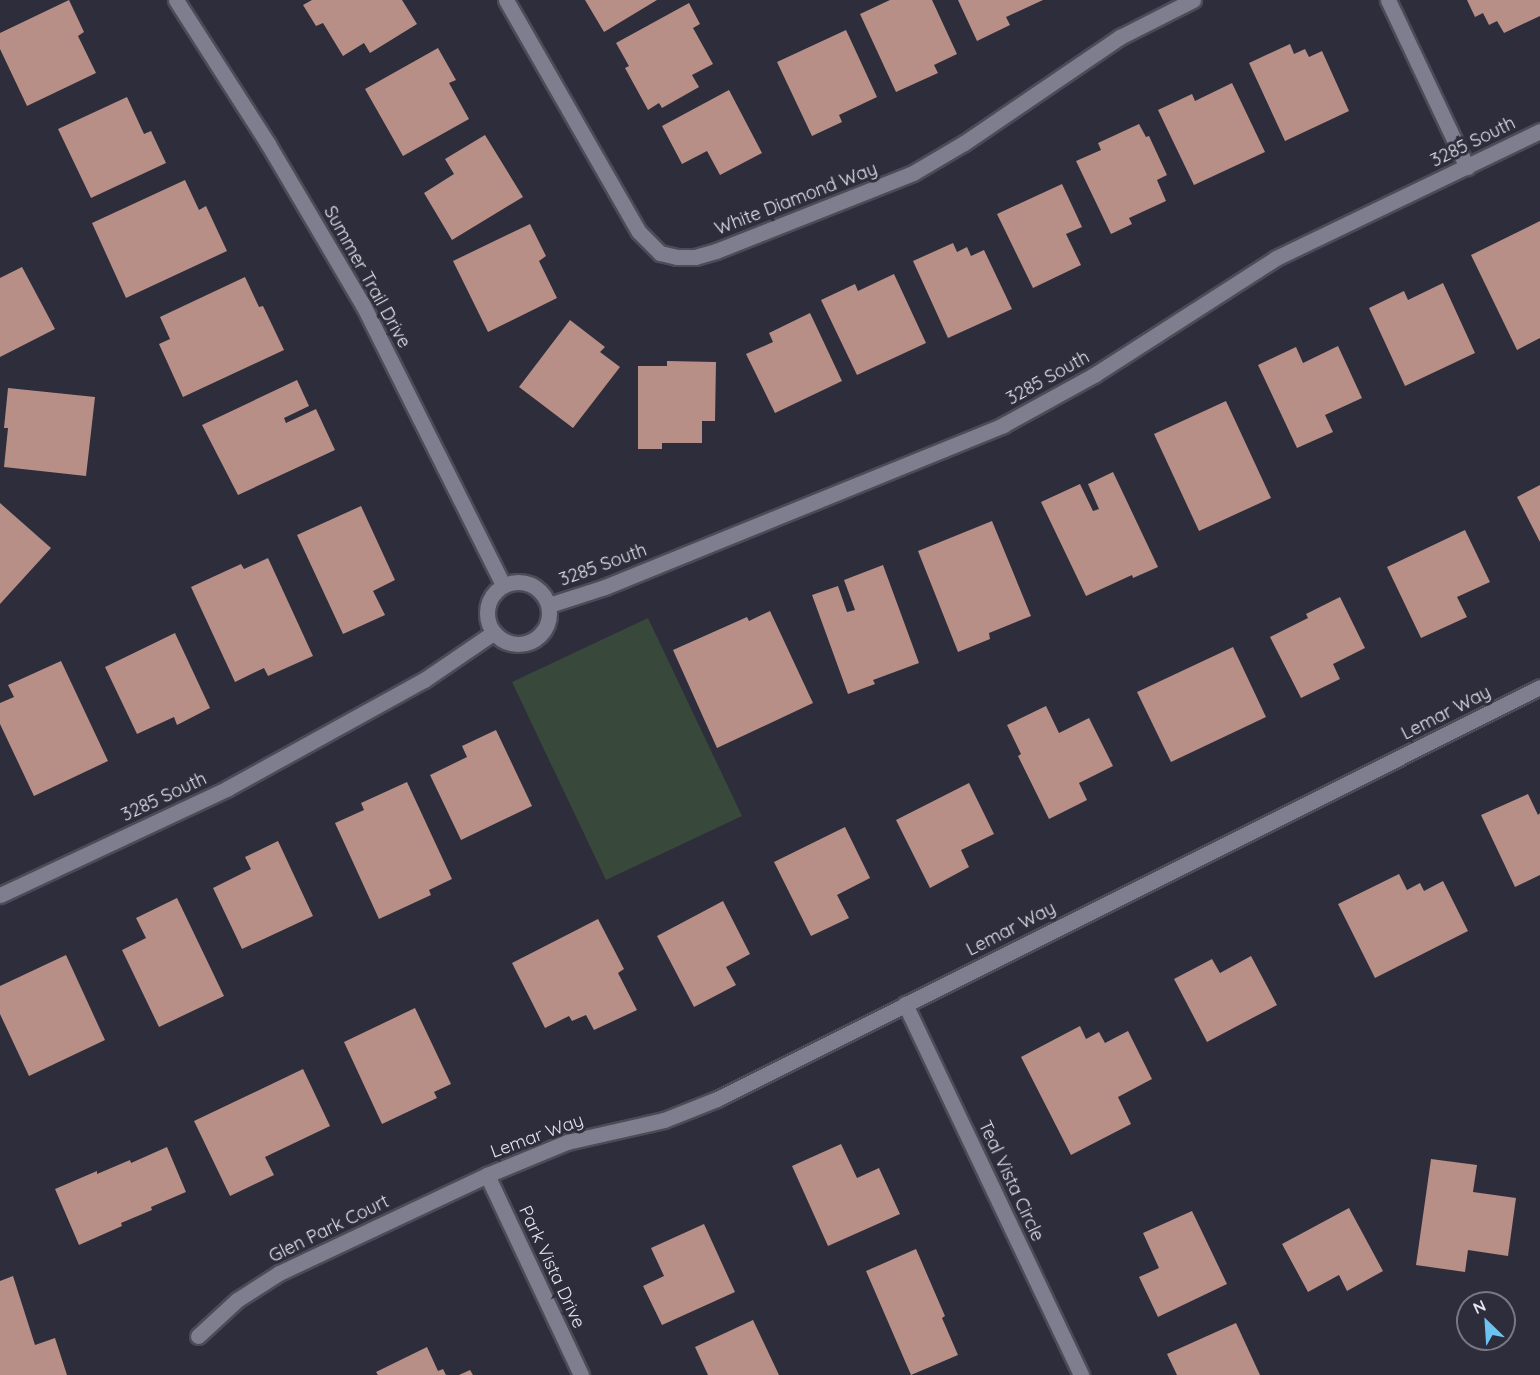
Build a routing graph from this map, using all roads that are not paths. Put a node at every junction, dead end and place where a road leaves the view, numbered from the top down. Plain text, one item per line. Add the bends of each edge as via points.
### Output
1 (176, 0) edge
2 (506, 0) edge
3 (1193, 0) edge
4 (1388, 0) edge
5 (1540, 131) edge
6 (1467, 167) junction
7 (503, 585) junction
8 (549, 605) junction
9 (493, 633) junction
10 (1540, 687) edge
11 (0, 896) edge
12 (905, 1004) junction
13 (488, 1175) junction
14 (198, 1336) dead end
15 (581, 1375) edge
16 (1081, 1375) edge

1 - 7 street, Summer Trail Drive via 280,163 363,305
2 - 3 street, White Diamond Way via 639,232 660,253 677,257 716,251 913,173 1120,38
4 - 6 street
5 - 6 street, 3285 South
6 - 8 street, 3285 South via 1276,258 1094,375 1004,425 605,587
7 - 8 street via 518,581 531,584 543,593
7 - 9 street via 487,607
8 - 9 street via 550,620 543,633 532,641 518,645 504,642
9 - 11 street, 3285 South via 424,680 228,788
10 - 12 street, Lemar Way
12 - 13 street, Lemar Way via 706,1103 664,1120 567,1142
12 - 16 street, Teal Vista Circle
13 - 14 street, Glen Park Court via 279,1273 237,1300
13 - 15 street, Park Vista Drive

